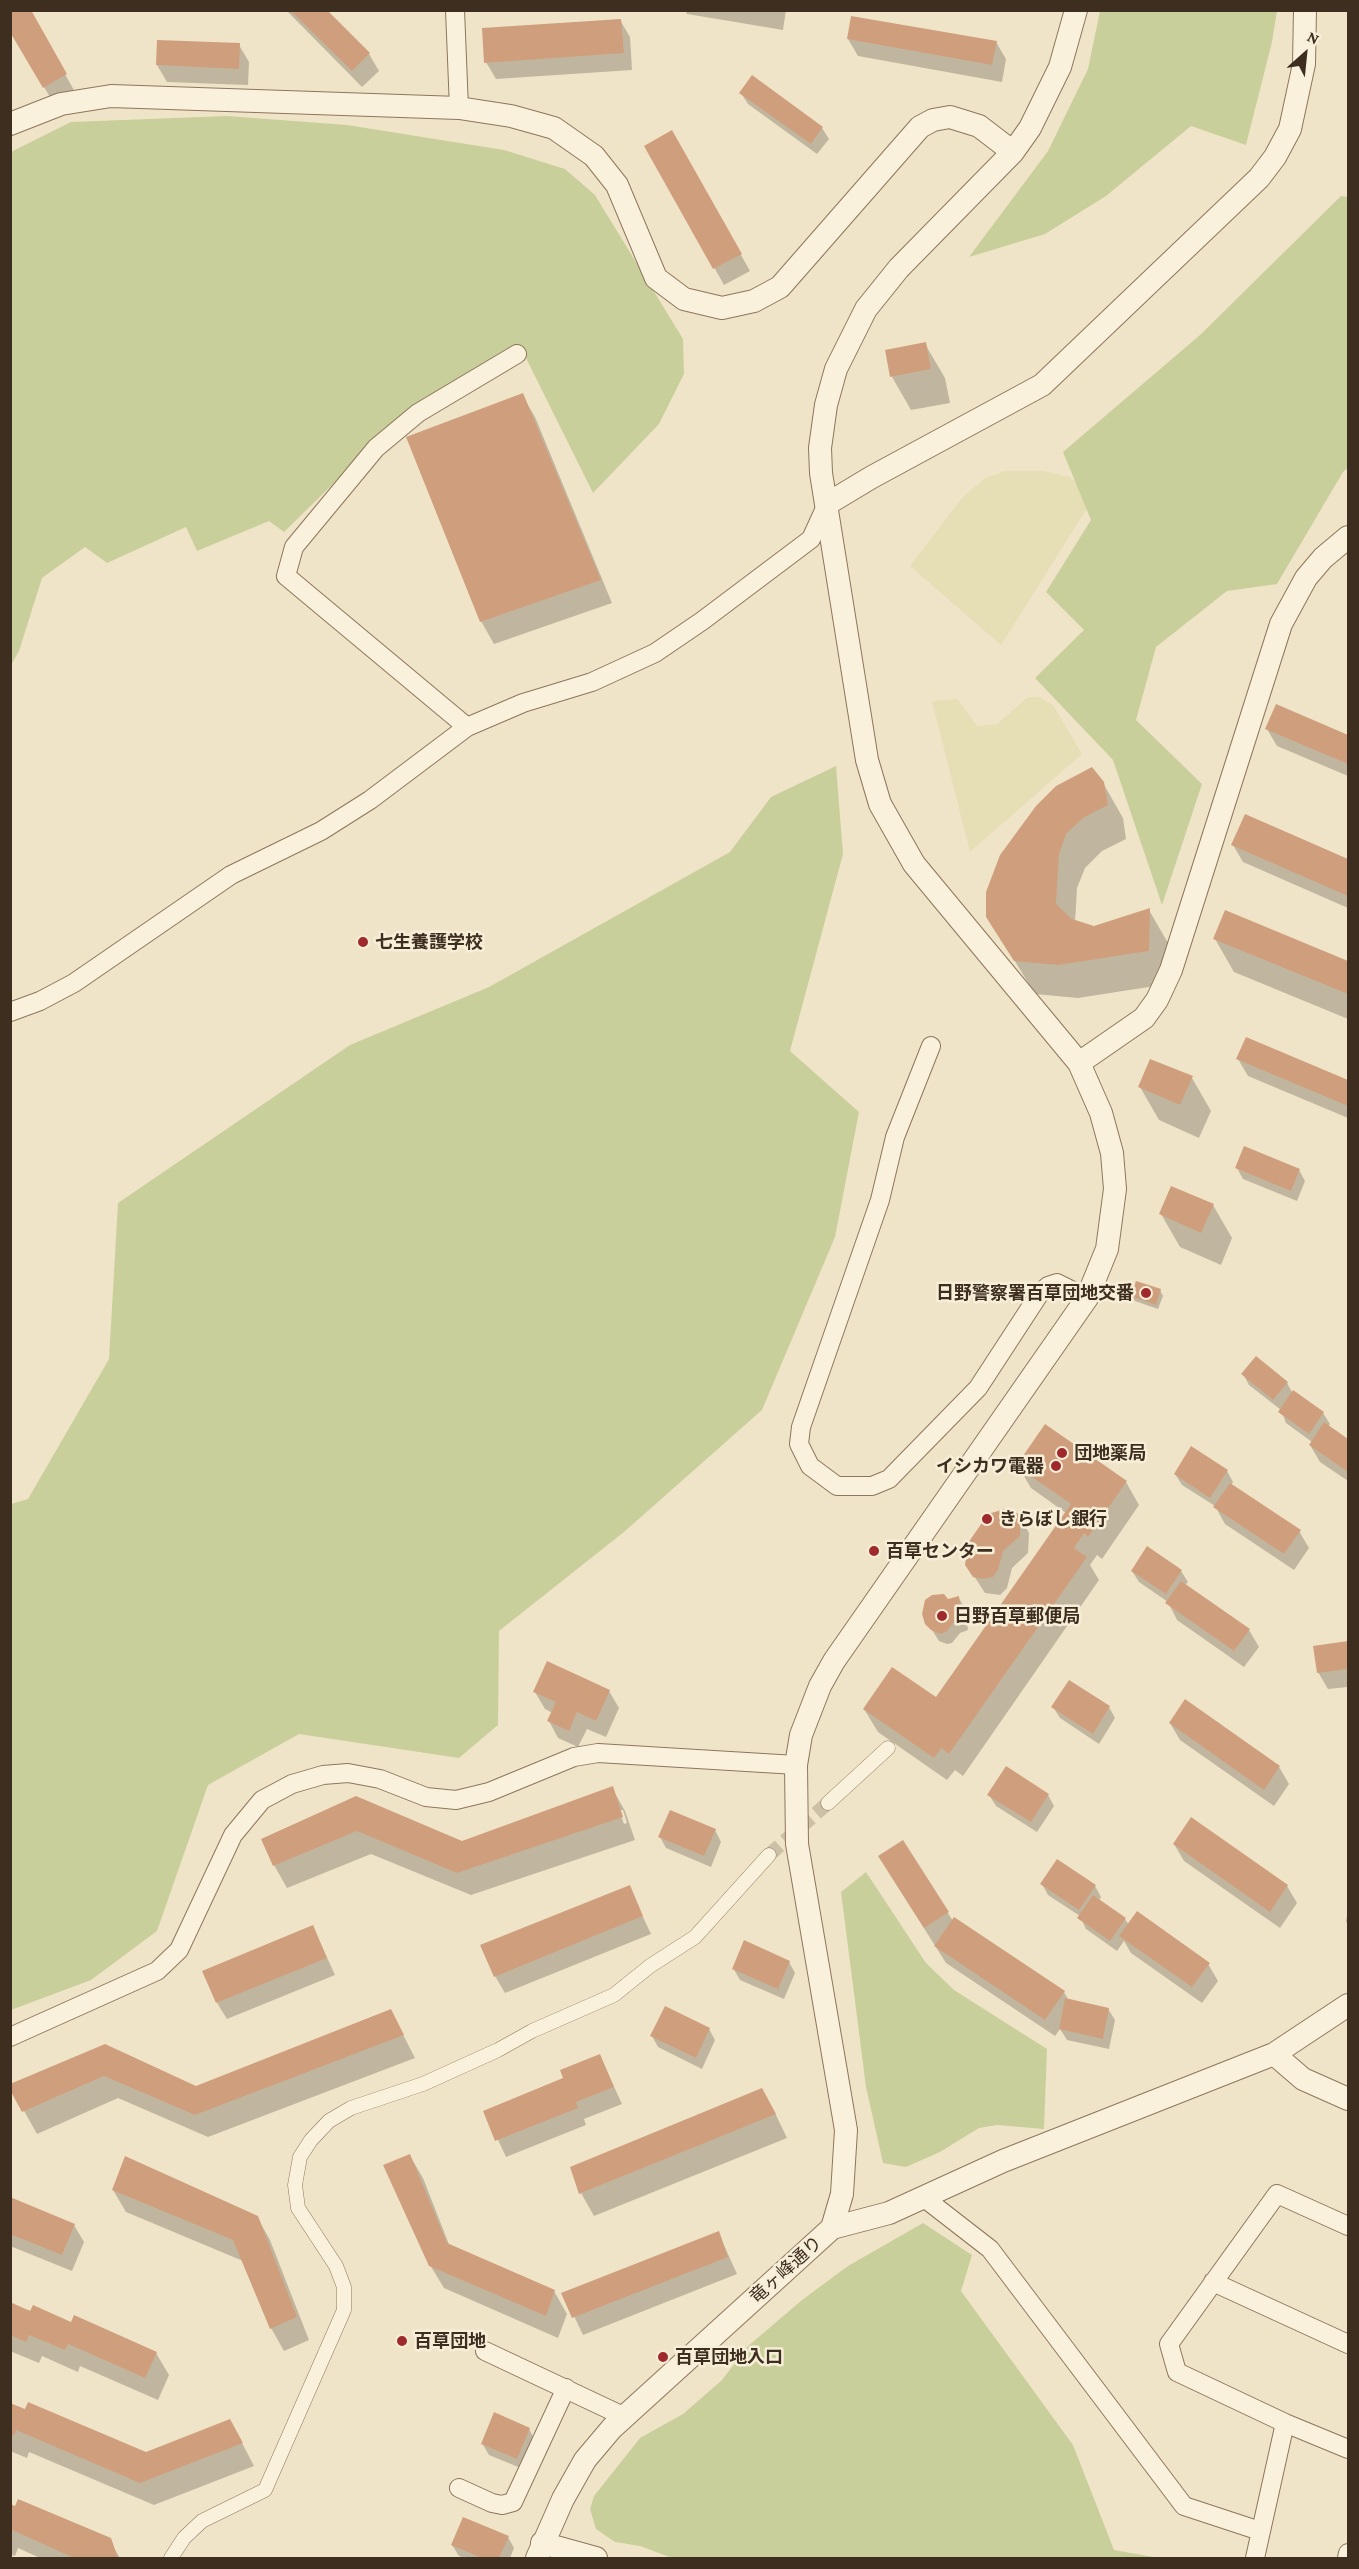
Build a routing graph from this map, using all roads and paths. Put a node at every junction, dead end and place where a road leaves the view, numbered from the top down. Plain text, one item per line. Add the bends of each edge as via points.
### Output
1 (455, 10) edge
2 (1076, 10) edge
3 (1305, 10) edge
4 (459, 108) junction
5 (11, 122) edge
6 (1013, 152) junction
7 (517, 354) dead end
8 (827, 504) junction
9 (1348, 537) edge
10 (467, 727) junction
11 (10, 1012) edge
12 (931, 1046) dead end
13 (1079, 1063) junction
14 (1087, 1298) junction
15 (888, 1748) dead end
16 (796, 1765) junction
17 (828, 1803) tunnel mouth
18 (769, 1855) tunnel mouth
19 (1348, 2005) edge
20 (10, 2037) edge
21 (1274, 2054) junction
22 (1348, 2099) edge
23 (923, 2197) junction
24 (1348, 2226) edge
25 (832, 2228) junction
26 (1213, 2282) junction
27 (1348, 2344) edge
28 (485, 2351) dead end
29 (566, 2388) junction
30 (623, 2416) junction
31 (1284, 2423) junction
32 (1348, 2449) edge
33 (459, 2488) dead end
34 (1260, 2531) junction
35 (540, 2551) edge
36 (1348, 2553) edge
37 (171, 2559) edge
38 (597, 2559) edge
39 (1255, 2559) edge
40 (1347, 2559) edge

1 - 4 street
2 - 6 street, 竜ヶ峰通り via 1060,67 1030,128
3 - 8 street via 1304,64 1290,129 1275,158 1258,178 1042,385
4 - 5 street via 111,96 61,104
4 - 6 street via 554,128 594,156 617,185 656,278 684,299 722,308 754,301 780,287 920,127 950,117 980,126
6 - 8 street, 竜ヶ峰通り via 899,268 857,325 836,369 826,405 820,447
7 - 10 street via 418,413 376,448 294,547 286,576
8 - 10 street via 811,539 656,653 592,682 523,703
8 - 13 street, 竜ヶ峰通り via 867,760 880,804 914,864
9 - 13 street via 1306,578 1281,624 1174,959 1157,1000 1144,1018
10 - 11 street via 370,800 321,831 231,875 74,982
12 - 14 street via 895,1137 880,1200 801,1427 799,1444 810,1466 837,1485 872,1486 889,1479 978,1388 1048,1286 1057,1283
13 - 14 street, 竜ヶ峰通り via 1101,1113 1112,1153 1115,1188 1107,1249
14 - 16 street, 竜ヶ峰通り via 834,1661 808,1712
15 - 17 street
16 - 20 street via 598,1753 574,1757 489,1792 456,1800 426,1797 380,1779 348,1773 291,1784 262,1800 233,1835 179,1950 157,1971
16 - 25 street, 竜ヶ峰通り via 797,1844 846,2130 842,2194
18 - 37 street via 695,1937 614,1995 423,2084 351,2108 329,2121 311,2140 300,2157 295,2185 298,2208 336,2266 344,2287 344,2310 265,2490 202,2521 184,2538
19 - 21 street
21 - 22 street via 1303,2079
21 - 23 street via 1003,2160
23 - 25 street via 889,2213
23 - 34 street via 990,2249 1184,2506
24 - 26 street via 1277,2194
25 - 30 street, 竜ヶ峰通り
26 - 27 street
26 - 31 street via 1169,2344 1178,2372
28 - 29 street
29 - 30 street
29 - 33 street via 513,2502 492,2503
30 - 35 street, 竜ヶ峰通り via 585,2460
31 - 32 street
31 - 34 street
34 - 39 street
35 - 38 street
36 - 40 street

